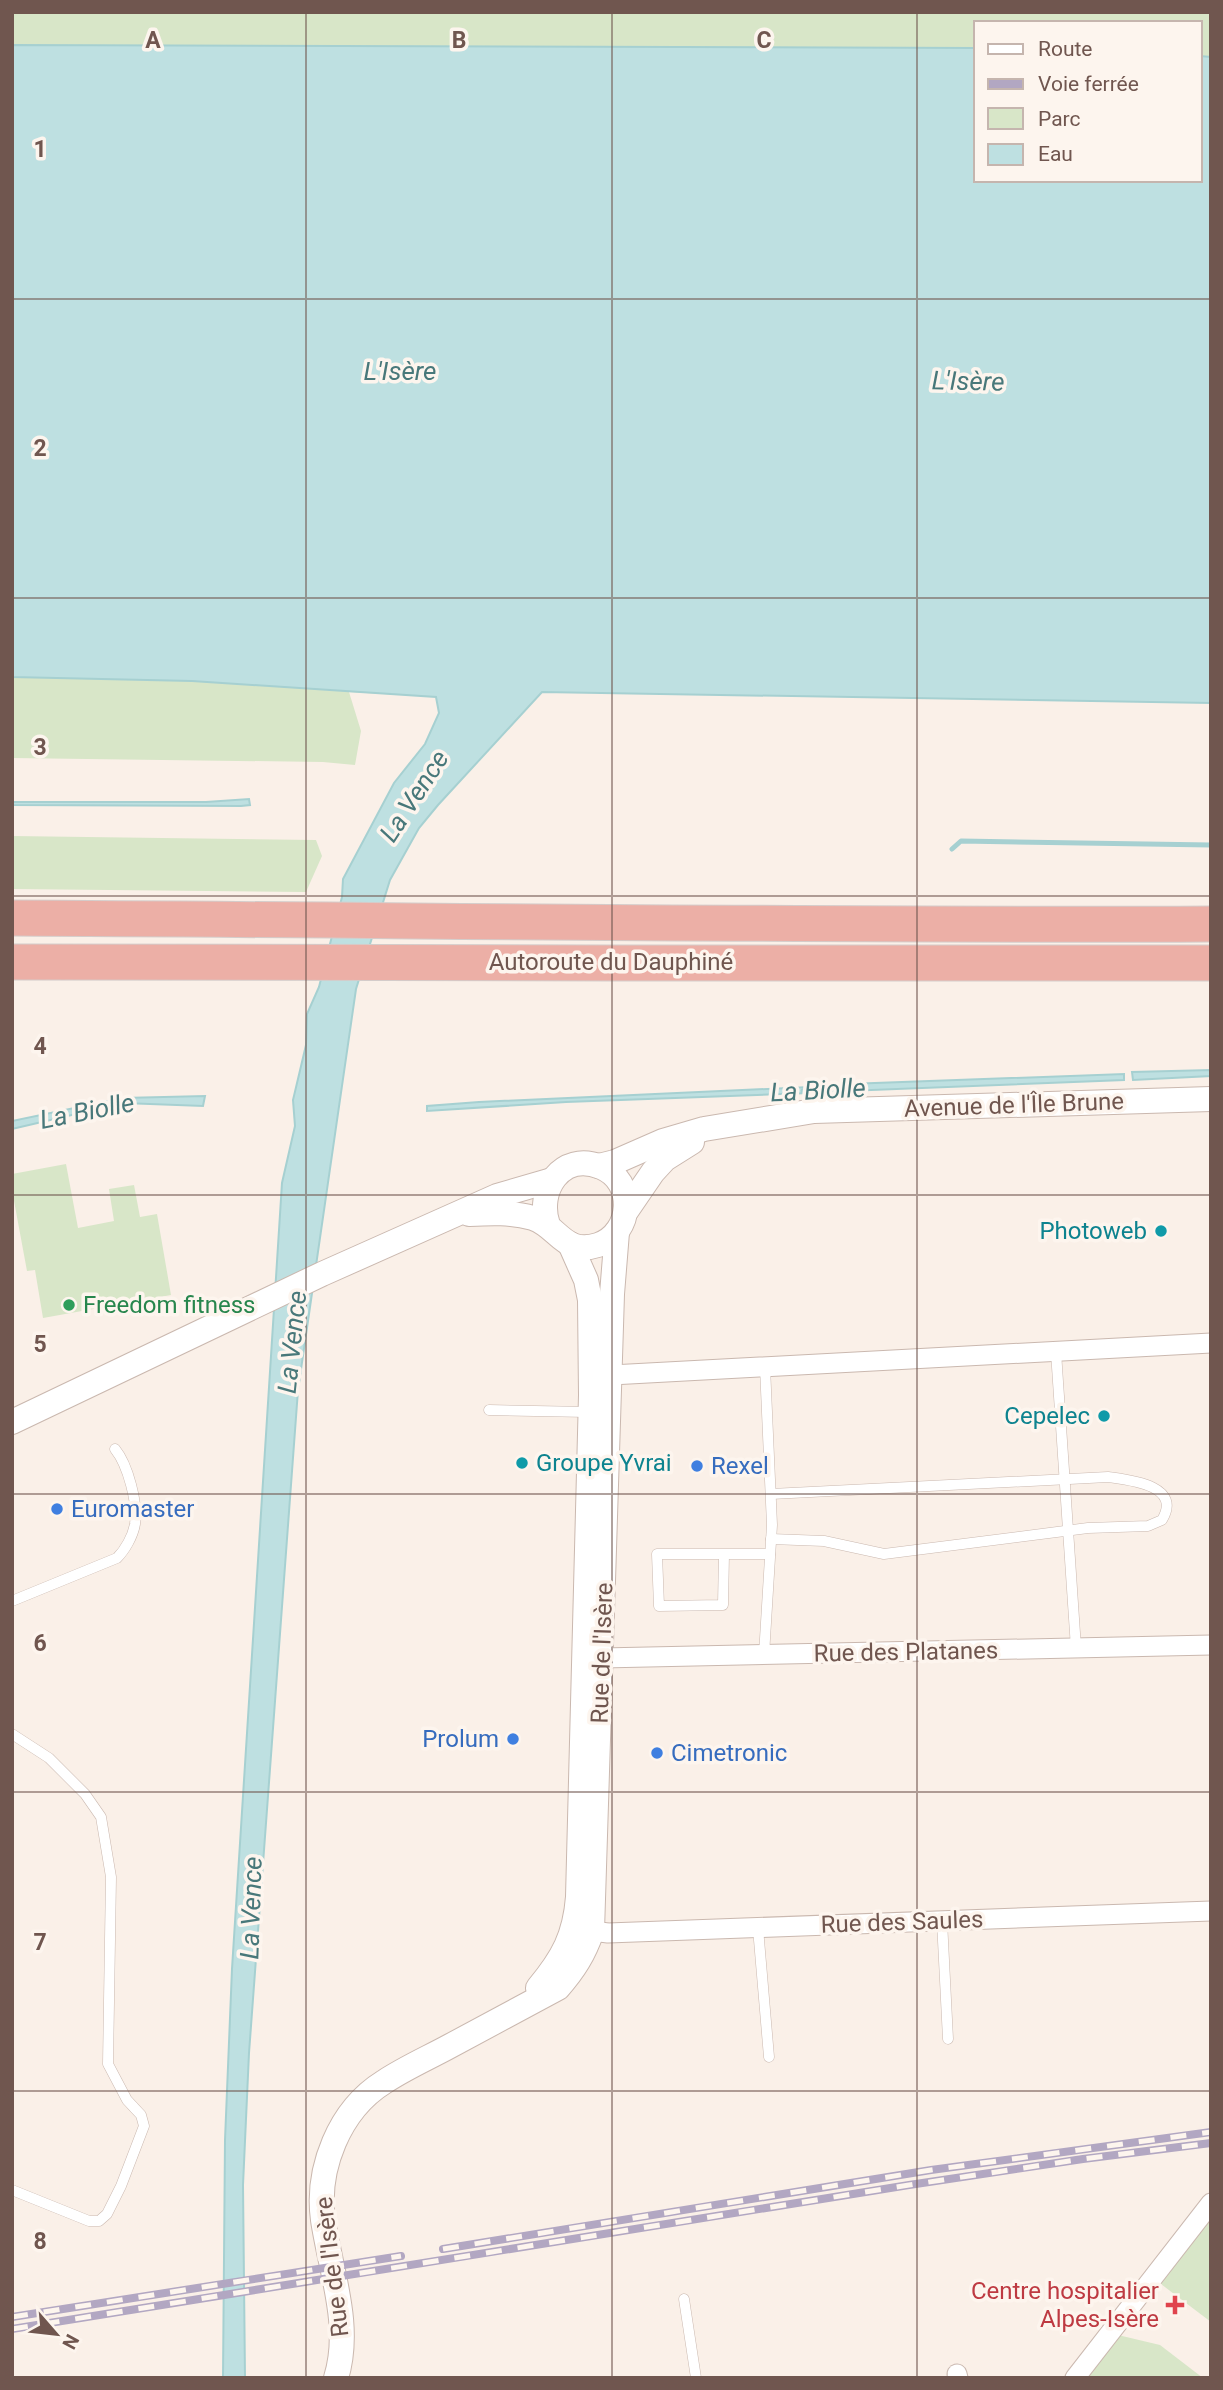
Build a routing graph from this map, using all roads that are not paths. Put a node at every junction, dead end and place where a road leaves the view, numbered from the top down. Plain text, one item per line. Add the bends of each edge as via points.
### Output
1 (12, 918) edge
2 (1211, 924) edge
3 (12, 962) edge
4 (1211, 963) edge
5 (1211, 1099) edge
6 (734, 1124) junction
7 (599, 1166) junction
8 (552, 1180) junction
9 (458, 1215) junction
10 (622, 1221) junction
11 (548, 1225) junction
12 (570, 1244) junction
13 (1211, 1343) edge
14 (1056, 1352) junction
15 (765, 1367) junction
16 (601, 1375) junction
17 (489, 1410) dead end
18 (600, 1412) junction
19 (12, 1422) edge
20 (115, 1449) dead end
21 (1064, 1478) junction
22 (771, 1494) junction
23 (1068, 1531) junction
24 (771, 1539) junction
25 (724, 1554) junction
26 (770, 1554) junction
27 (12, 1601) edge
28 (1211, 1644) edge
29 (1076, 1648) junction
30 (764, 1655) junction
31 (602, 1658) junction
32 (12, 1734) edge
33 (577, 1910) junction
34 (1211, 1911) edge
35 (942, 1921) junction
36 (758, 1928) junction
37 (593, 1931) junction
38 (523, 2007) junction
39 (948, 2039) dead end
40 (769, 2057) dead end
41 (12, 2190) edge
42 (1211, 2203) edge
43 (684, 2299) dead end
44 (336, 2378) edge
45 (696, 2378) edge
46 (1075, 2378) edge

1 - 2 highway, Autoroute du Dauphiné via 883,926
3 - 4 highway, Autoroute du Dauphiné
5 - 6 street, Avenue de l'Île Brune via 814,1111
6 - 7 street, Avenue de l'Île Brune via 663,1141
6 - 10 street, Avenue de l'Île Brune via 665,1159
7 - 8 street via 578,1164
7 - 10 street via 623,1188
8 - 9 street via 497,1196
8 - 11 street via 544,1202
9 - 11 street via 503,1213
9 - 19 street via 265,1300
10 - 12 street via 607,1241 595,1246
10 - 16 street, Rue de l'Isère
11 - 12 street
12 - 16 street, Rue de l'Isère via 586,1280
13 - 14 street
14 - 15 street
14 - 21 lane
15 - 16 street
15 - 22 lane
16 - 18 street, Rue de l'Isère
17 - 18 lane
18 - 31 street, Rue de l'Isère
18 - 33 street, Rue de l'Isère
20 - 27 lane via 124,1460 133,1497 135,1524 125,1549 117,1558
21 - 22 lane
21 - 23 lane
21 - 23 lane via 1108,1477 1147,1484 1163,1496 1167,1508 1162,1520 1148,1526
22 - 24 lane
23 - 24 lane via 884,1554 824,1541
23 - 29 lane
24 - 26 lane
25 - 25 lane via 657,1554 659,1606 723,1605
25 - 26 lane
26 - 30 lane
28 - 29 street, Rue des Platanes
29 - 30 street, Rue des Platanes
30 - 31 street, Rue des Platanes
31 - 37 street, Rue de l'Isère
32 - 41 lane via 49,1758 101,1817 111,1877 107,2064 144,2126 121,2186 99,2221
33 - 37 street
33 - 38 street, Rue de l'Isère via 568,1945
34 - 35 street, Rue des Saules
35 - 36 street, Rue des Saules
35 - 39 lane
36 - 37 street, Rue des Saules
36 - 40 lane
37 - 38 street, Rue de l'Isère via 575,1969 558,1988
38 - 44 street, Rue de l'Isère via 382,2083 342,2125 322,2180 323,2218 343,2331
42 - 46 street
43 - 45 lane

